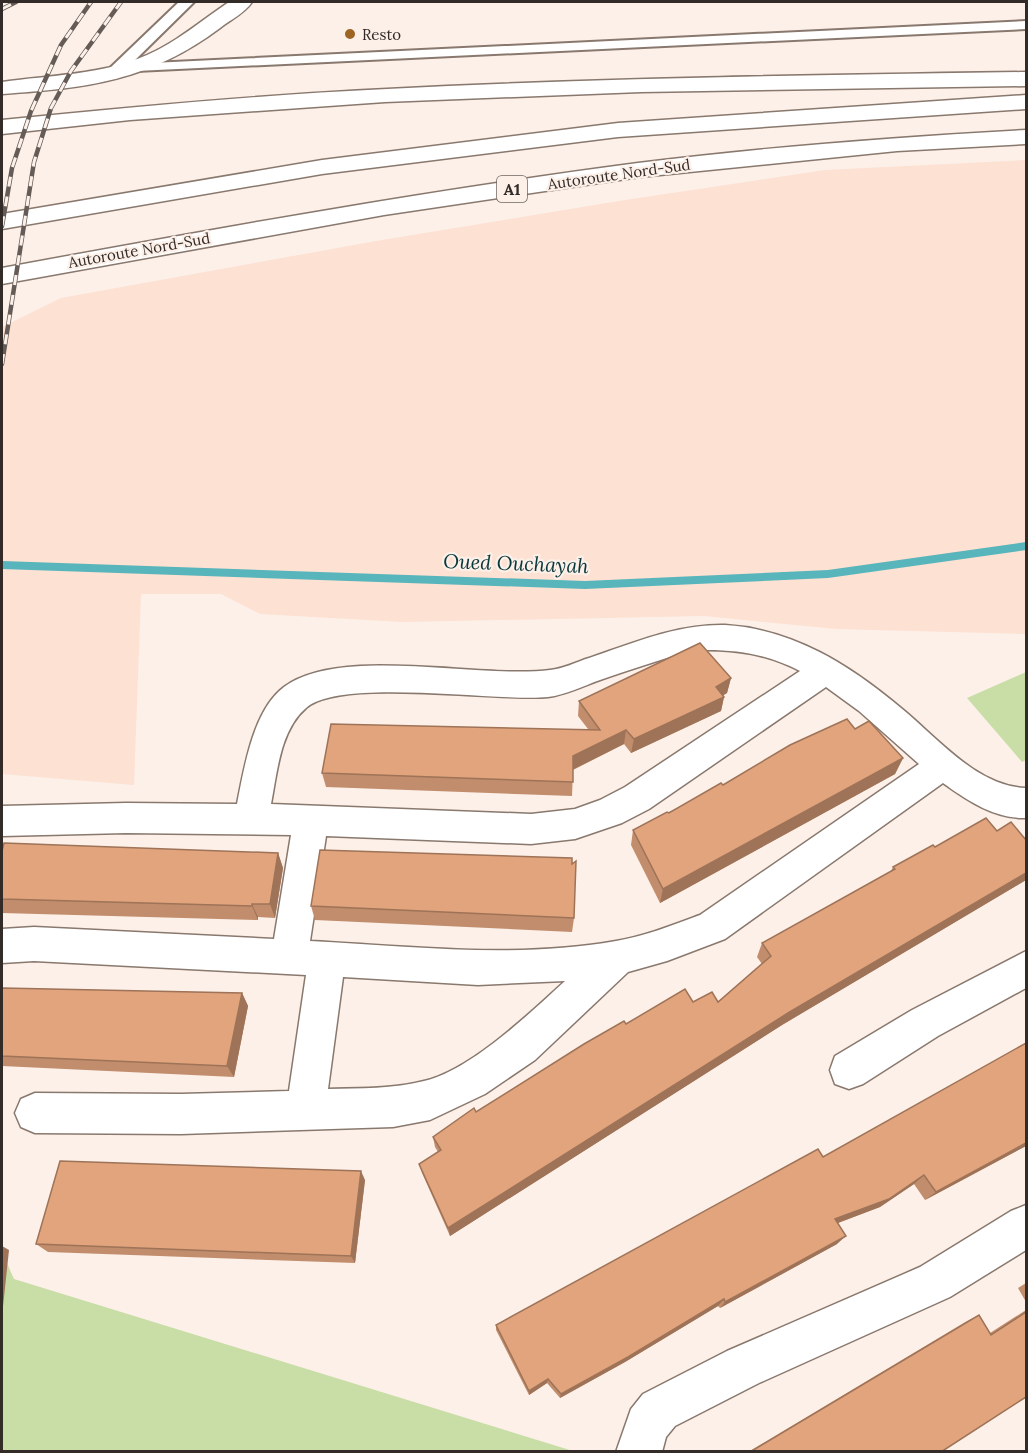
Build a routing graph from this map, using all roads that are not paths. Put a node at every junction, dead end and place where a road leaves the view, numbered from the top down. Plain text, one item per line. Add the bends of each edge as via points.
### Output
1 (187, 2) edge
2 (242, 2) edge
3 (1026, 25) edge
4 (136, 68) junction
5 (113, 73) junction
6 (1026, 79) edge
7 (2, 88) edge
8 (1026, 102) edge
9 (2, 127) edge
10 (1026, 137) edge
11 (2, 222) edge
12 (2, 276) edge
13 (825, 671) junction
14 (944, 765) junction
15 (1026, 803) edge
16 (2, 820) edge
17 (251, 820) junction
18 (311, 820) junction
19 (2, 946) edge
20 (289, 958) junction
21 (327, 958) junction
22 (617, 958) junction
23 (1026, 969) edge
24 (849, 1070) dead end
25 (306, 1109) junction
26 (35, 1113) dead end
27 (1026, 1226) edge
28 (639, 1452) edge

1 - 5 lane
2 - 4 main road via 175,49
3 - 4 lane
4 - 5 main road
5 - 7 main road
6 - 9 main road via 507,89 233,105
8 - 11 main road via 618,130 322,167
10 - 12 main road, Autoroute Nord-Sud / A1 via 780,153 630,171 237,233
13 - 14 main road via 893,720
13 - 17 main road via 789,650 755,641 707,636 686,639 548,684 425,680 329,683 298,695 285,708 266,753
13 - 18 main road via 636,798 610,813 575,824 531,829
14 - 15 main road via 990,796
14 - 22 main road via 712,927
16 - 17 main road
17 - 18 main road
18 - 20 main road
19 - 20 main road via 34,944
20 - 21 main road
21 - 22 main road via 478,967 544,966
21 - 25 main road
22 - 25 main road via 521,1047 471,1080 430,1100 393,1107
23 - 24 main road via 925,1023
25 - 26 main road via 181,1114
27 - 28 main road via 935,1282 742,1367 659,1410 646,1425

